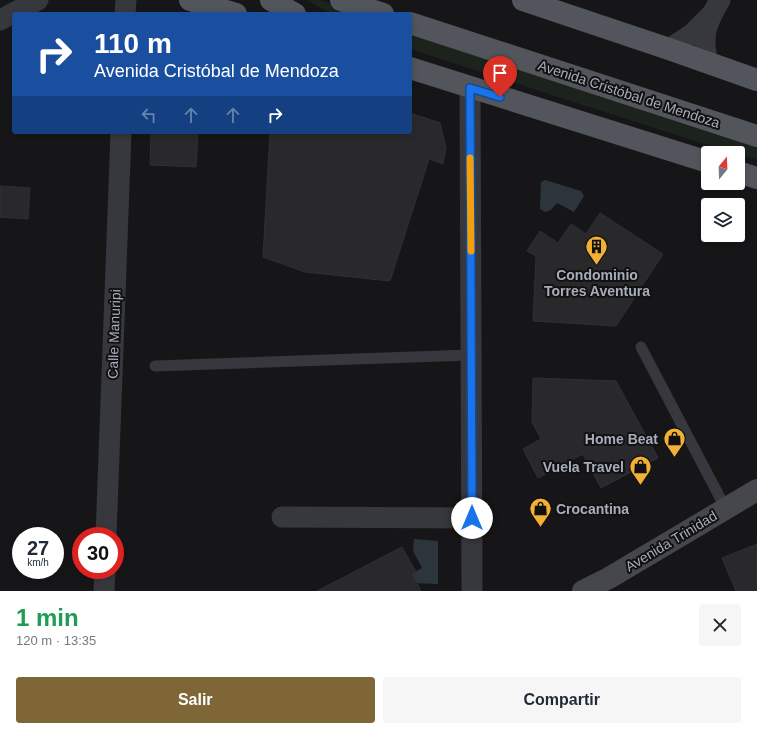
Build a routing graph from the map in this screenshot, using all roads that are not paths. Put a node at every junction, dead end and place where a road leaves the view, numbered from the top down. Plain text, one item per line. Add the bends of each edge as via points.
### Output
1 (38, 0) edge
2 (126, 0) edge
3 (190, 0) edge
4 (271, 0) edge
5 (340, 0) edge
6 (523, 0) edge
7 (716, 7) edge
8 (15, 12) edge
9 (125, 12) edge
10 (229, 12) edge
11 (292, 12) edge
12 (377, 12) edge
13 (12, 14) edge
14 (0, 20) edge
15 (412, 24) edge
16 (669, 49) junction
17 (708, 63) junction
18 (412, 69) edge
19 (757, 80) edge
20 (470, 88) junction
21 (121, 134) edge
22 (757, 136) edge
23 (701, 160) edge
24 (745, 174) edge
25 (757, 178) edge
26 (640, 347) dead end
27 (471, 355) junction
28 (155, 366) dead end
29 (757, 490) edge
30 (726, 509) junction
31 (282, 517) dead end
32 (472, 518) junction
33 (106, 527) edge
34 (105, 579) edge
35 (612, 585) edge
36 (104, 591) edge
37 (472, 591) edge
38 (583, 591) edge

1 - 8 street
2 - 9 street
3 - 10 main road
4 - 11 main road
5 - 12 main road
6 - 16 main road
7 - 16 street via 692,34
7 - 17 street via 706,26 704,38
13 - 14 street
15 - 22 main road, Avenida Cristóbal de Mendoza
16 - 17 main road
17 - 19 main road
18 - 20 main road
20 - 23 main road
20 - 27 street
21 - 33 street, Calle Manuripi
24 - 25 main road
26 - 30 lane
27 - 28 lane
27 - 32 street
29 - 30 main road, Avenida Trinidad
30 - 35 main road, Avenida Trinidad
31 - 32 street
32 - 37 street
34 - 36 street
35 - 38 main road, Avenida Trinidad

